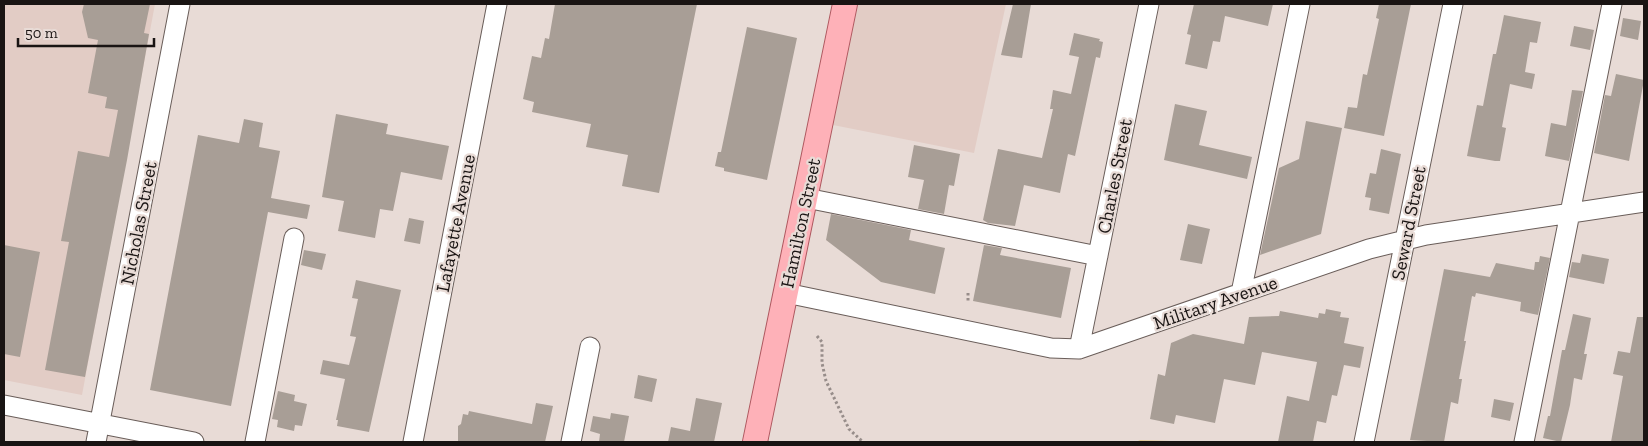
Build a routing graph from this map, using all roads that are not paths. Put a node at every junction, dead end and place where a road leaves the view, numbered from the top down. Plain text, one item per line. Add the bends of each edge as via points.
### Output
1 (180, 4) edge
2 (497, 4) edge
3 (845, 4) edge
4 (1149, 4) edge
5 (1300, 4) edge
6 (1453, 4) edge
7 (1612, 4) edge
8 (806, 198) junction
9 (1644, 202) edge
10 (1569, 214) junction
11 (294, 238) dead end
12 (1405, 240) junction
13 (1098, 256) junction
14 (786, 293) junction
15 (1241, 293) junction
16 (590, 347) dead end
17 (1079, 349) junction
18 (4, 405) edge
19 (99, 424) junction
20 (96, 442) edge
21 (194, 442) edge
22 (255, 442) edge
23 (413, 442) edge
24 (571, 442) edge
25 (755, 442) edge
26 (1364, 442) edge
27 (1524, 442) edge

1 - 19 street, Nicholas Street
2 - 23 street, Lafayette Avenue
3 - 8 main road, Hamilton Street
4 - 13 street, Charles Street
5 - 15 street
6 - 12 street, Seward Street
7 - 10 street
8 - 13 street
8 - 14 main road, Hamilton Street
9 - 10 street, Military Avenue
10 - 12 street, Military Avenue
10 - 27 street
11 - 22 street
12 - 15 street, Military Avenue via 1369,249
12 - 26 street, Seward Street
13 - 17 street, Charles Street
14 - 17 street, Military Avenue via 1051,348
14 - 25 main road, Hamilton Street
15 - 17 street, Military Avenue
16 - 24 street
18 - 19 street
19 - 20 street, Nicholas Street
19 - 21 street

